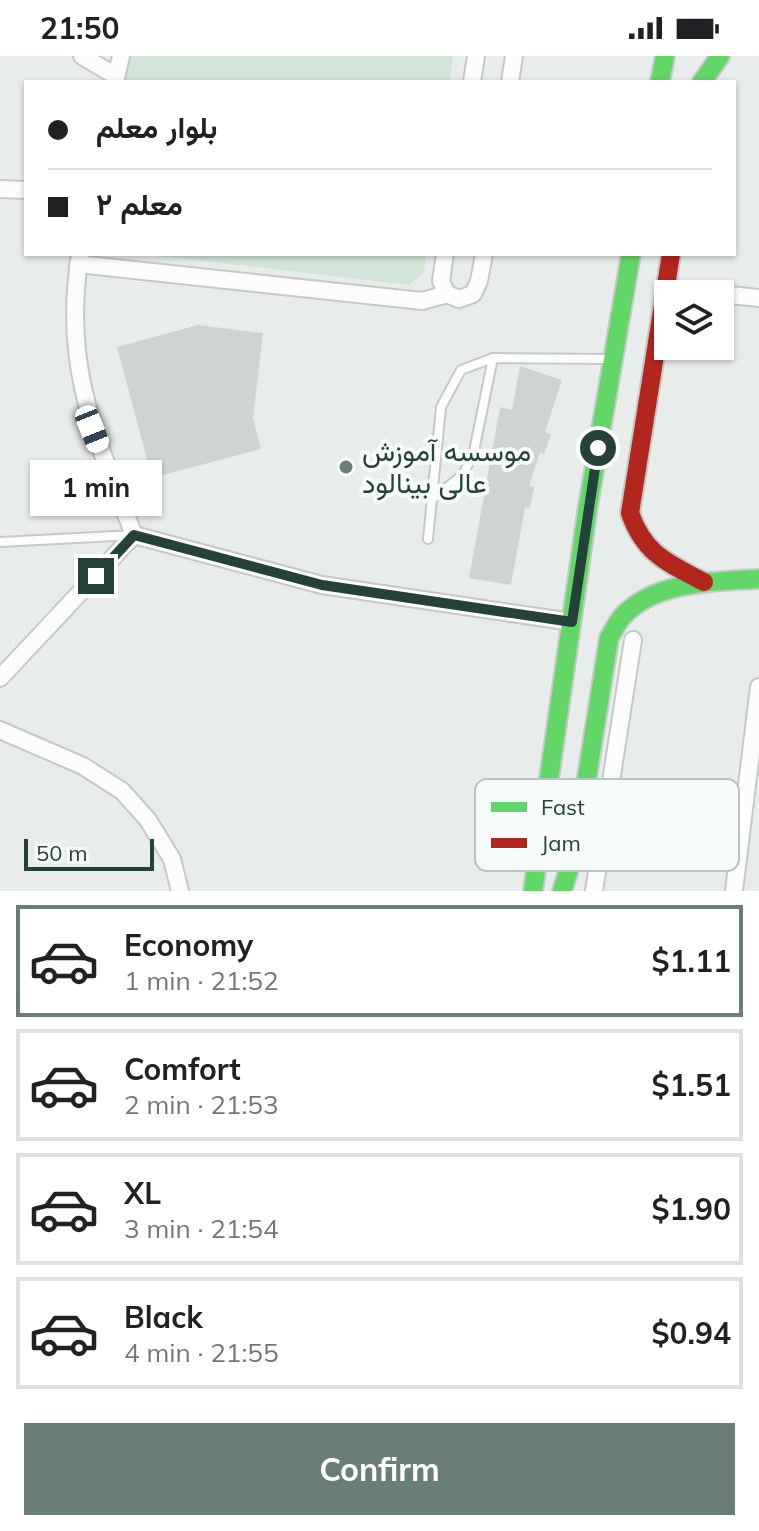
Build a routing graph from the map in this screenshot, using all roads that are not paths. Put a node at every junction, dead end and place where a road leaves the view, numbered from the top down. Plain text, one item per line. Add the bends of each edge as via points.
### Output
1 (82, 56) edge
2 (121, 56) edge
3 (476, 56) edge
4 (514, 56) edge
5 (665, 56) edge
6 (704, 56) edge
7 (720, 56) edge
8 (116, 79) edge
9 (472, 80) edge
10 (510, 80) edge
11 (660, 80) edge
12 (701, 80) edge
13 (702, 80) edge
14 (0, 189) edge
15 (24, 190) edge
16 (445, 256) edge
17 (484, 256) edge
18 (631, 256) edge
19 (671, 256) edge
20 (79, 259) edge
21 (447, 294) junction
22 (734, 296) edge
23 (759, 298) edge
24 (493, 358) junction
25 (613, 359) junction
26 (432, 499) junction
27 (134, 535) junction
28 (428, 539) dead end
29 (0, 542) edge
30 (759, 579) edge
31 (704, 582) junction
32 (572, 622) junction
33 (633, 640) dead end
34 (0, 678) edge
35 (759, 687) edge
36 (0, 730) edge
37 (549, 779) edge
38 (587, 779) edge
39 (611, 779) edge
40 (739, 850) edge
41 (536, 871) edge
42 (568, 871) edge
43 (597, 871) edge
44 (736, 871) edge
45 (180, 891) edge
46 (533, 891) edge
47 (562, 891) edge
48 (594, 891) edge
49 (734, 891) edge

1 - 8 street
2 - 8 street
3 - 9 street
4 - 10 street
5 - 11 main road
6 - 12 main road
7 - 13 main road
14 - 15 street
16 - 21 street via 441,281
17 - 21 street via 473,294 459,299
18 - 25 main road
19 - 31 main road via 630,513 634,530 650,553
20 - 21 street via 422,301
20 - 27 street via 74,292 76,361 92,429
22 - 23 street
24 - 25 lane
24 - 26 lane via 474,451 463,475
24 - 26 lane via 461,370 441,407
25 - 32 main road
26 - 28 lane
27 - 29 lane
27 - 32 street via 322,585
27 - 34 street
30 - 31 main road
31 - 38 main road via 652,597 624,615 609,638
32 - 37 main road
33 - 39 street
35 - 40 street
36 - 45 street via 83,766 122,791 172,859
41 - 46 main road
42 - 47 main road
43 - 48 street
44 - 49 street

